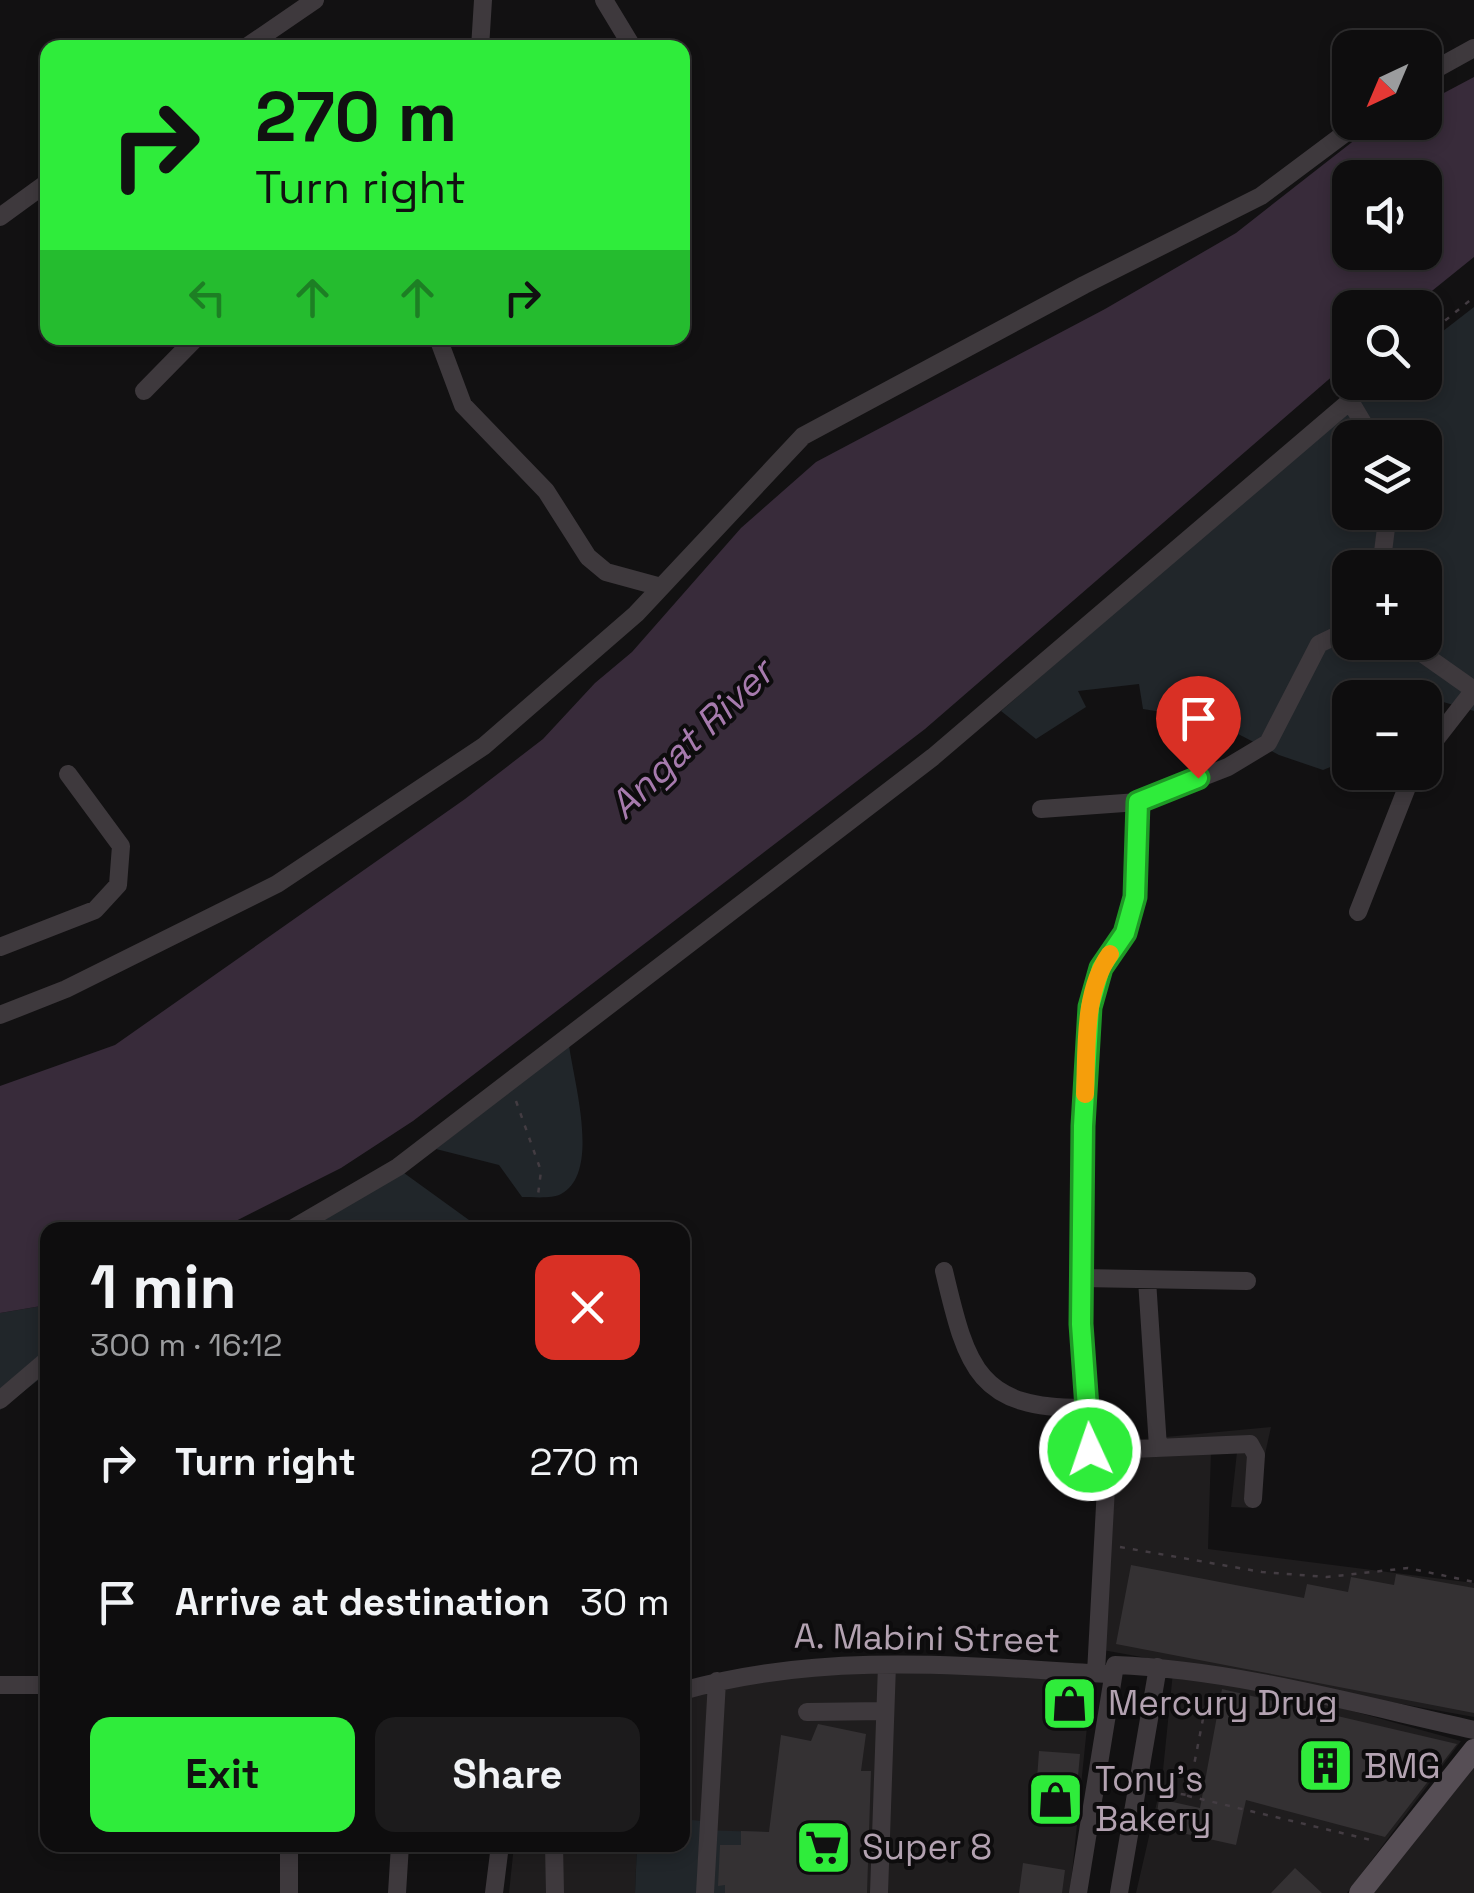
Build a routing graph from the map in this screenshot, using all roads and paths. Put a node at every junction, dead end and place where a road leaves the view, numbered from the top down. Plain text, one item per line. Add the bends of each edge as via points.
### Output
1 (314, 0) edge
2 (483, 0) edge
3 (604, 0) edge
4 (256, 40) edge
5 (480, 40) edge
6 (629, 40) edge
7 (1474, 48) edge
8 (1442, 66) edge
9 (1336, 140) edge
10 (40, 188) edge
11 (0, 217) edge
12 (1474, 298) edge
13 (1442, 323) edge
14 (189, 345) edge
15 (441, 345) edge
16 (144, 391) dead end
17 (1361, 420) edge
18 (661, 587) junction
19 (1332, 637) edge
20 (1432, 660) edge
21 (1474, 690) edge
22 (1442, 732) edge
23 (68, 774) dead end
24 (1406, 790) edge
25 (1138, 802) junction
26 (1041, 810) dead end
27 (1358, 912) dead end
28 (0, 947) edge
29 (0, 1015) edge
30 (509, 1082) junction
31 (538, 1195) dead end
32 (304, 1222) edge
33 (944, 1271) dead end
34 (1082, 1278) junction
35 (1146, 1280) junction
36 (1247, 1281) dead end
37 (40, 1366) edge
38 (0, 1400) edge
39 (1088, 1408) junction
40 (1158, 1447) junction
41 (1108, 1450) junction
42 (1254, 1499) dead end
43 (1101, 1544) junction
44 (1474, 1582) edge
45 (887, 1665) junction
46 (1158, 1667) junction
47 (1108, 1671) junction
48 (1211, 1675) junction
49 (717, 1681) junction
50 (0, 1685) edge
51 (40, 1685) edge
52 (690, 1688) edge
53 (885, 1711) junction
54 (806, 1712) dead end
55 (1474, 1730) edge
56 (1474, 1750) edge
57 (1140, 1787) junction
58 (1188, 1796) junction
59 (1396, 1846) junction
60 (289, 1852) edge
61 (400, 1852) edge
62 (499, 1852) edge
63 (554, 1852) edge
64 (289, 1893) edge
65 (397, 1893) edge
66 (494, 1893) edge
67 (555, 1893) edge
68 (705, 1893) edge
69 (880, 1893) edge
70 (1078, 1893) edge
71 (1119, 1893) edge
72 (1360, 1893) edge

1 - 4 street
2 - 5 street
3 - 6 street
7 - 8 street
9 - 18 street via 1262,196 804,436
10 - 11 street
12 - 13 path
14 - 16 street
15 - 18 street via 463,404 546,491 588,557 606,572
17 - 30 street via 1350,401 932,757
18 - 29 street via 484,746 277,884
19 - 25 street via 1319,644 1268,744
20 - 21 street
21 - 22 street
23 - 28 street via 120,846 118,885 95,910
24 - 27 street
25 - 26 street
25 - 34 street via 1135,897 1090,1007
30 - 31 path via 541,1171
30 - 32 street via 398,1167
33 - 39 street via 975,1367 1010,1400 1041,1409
34 - 35 street
34 - 39 street
35 - 36 street
35 - 40 street
37 - 38 street
39 - 41 street via 1090,1450
40 - 41 street
40 - 42 street via 1250,1444 1256,1455
41 - 43 street
43 - 44 path via 1262,1572 1327,1577 1408,1568
43 - 47 street
45 - 47 street, A. Mabini Street
45 - 49 street, A. Mabini Street via 764,1670
45 - 53 street
46 - 47 street, A. Mabini Street
46 - 48 street, A. Mabini Street
46 - 57 street
47 - 70 street
48 - 55 street, A. Mabini Street
48 - 58 path
49 - 52 street, A. Mabini Street
49 - 68 street
50 - 51 street
53 - 54 street
53 - 69 street
56 - 59 main road
57 - 58 path
57 - 71 street
58 - 59 path
59 - 72 main road
60 - 64 street
61 - 65 street
62 - 66 street
63 - 67 street

